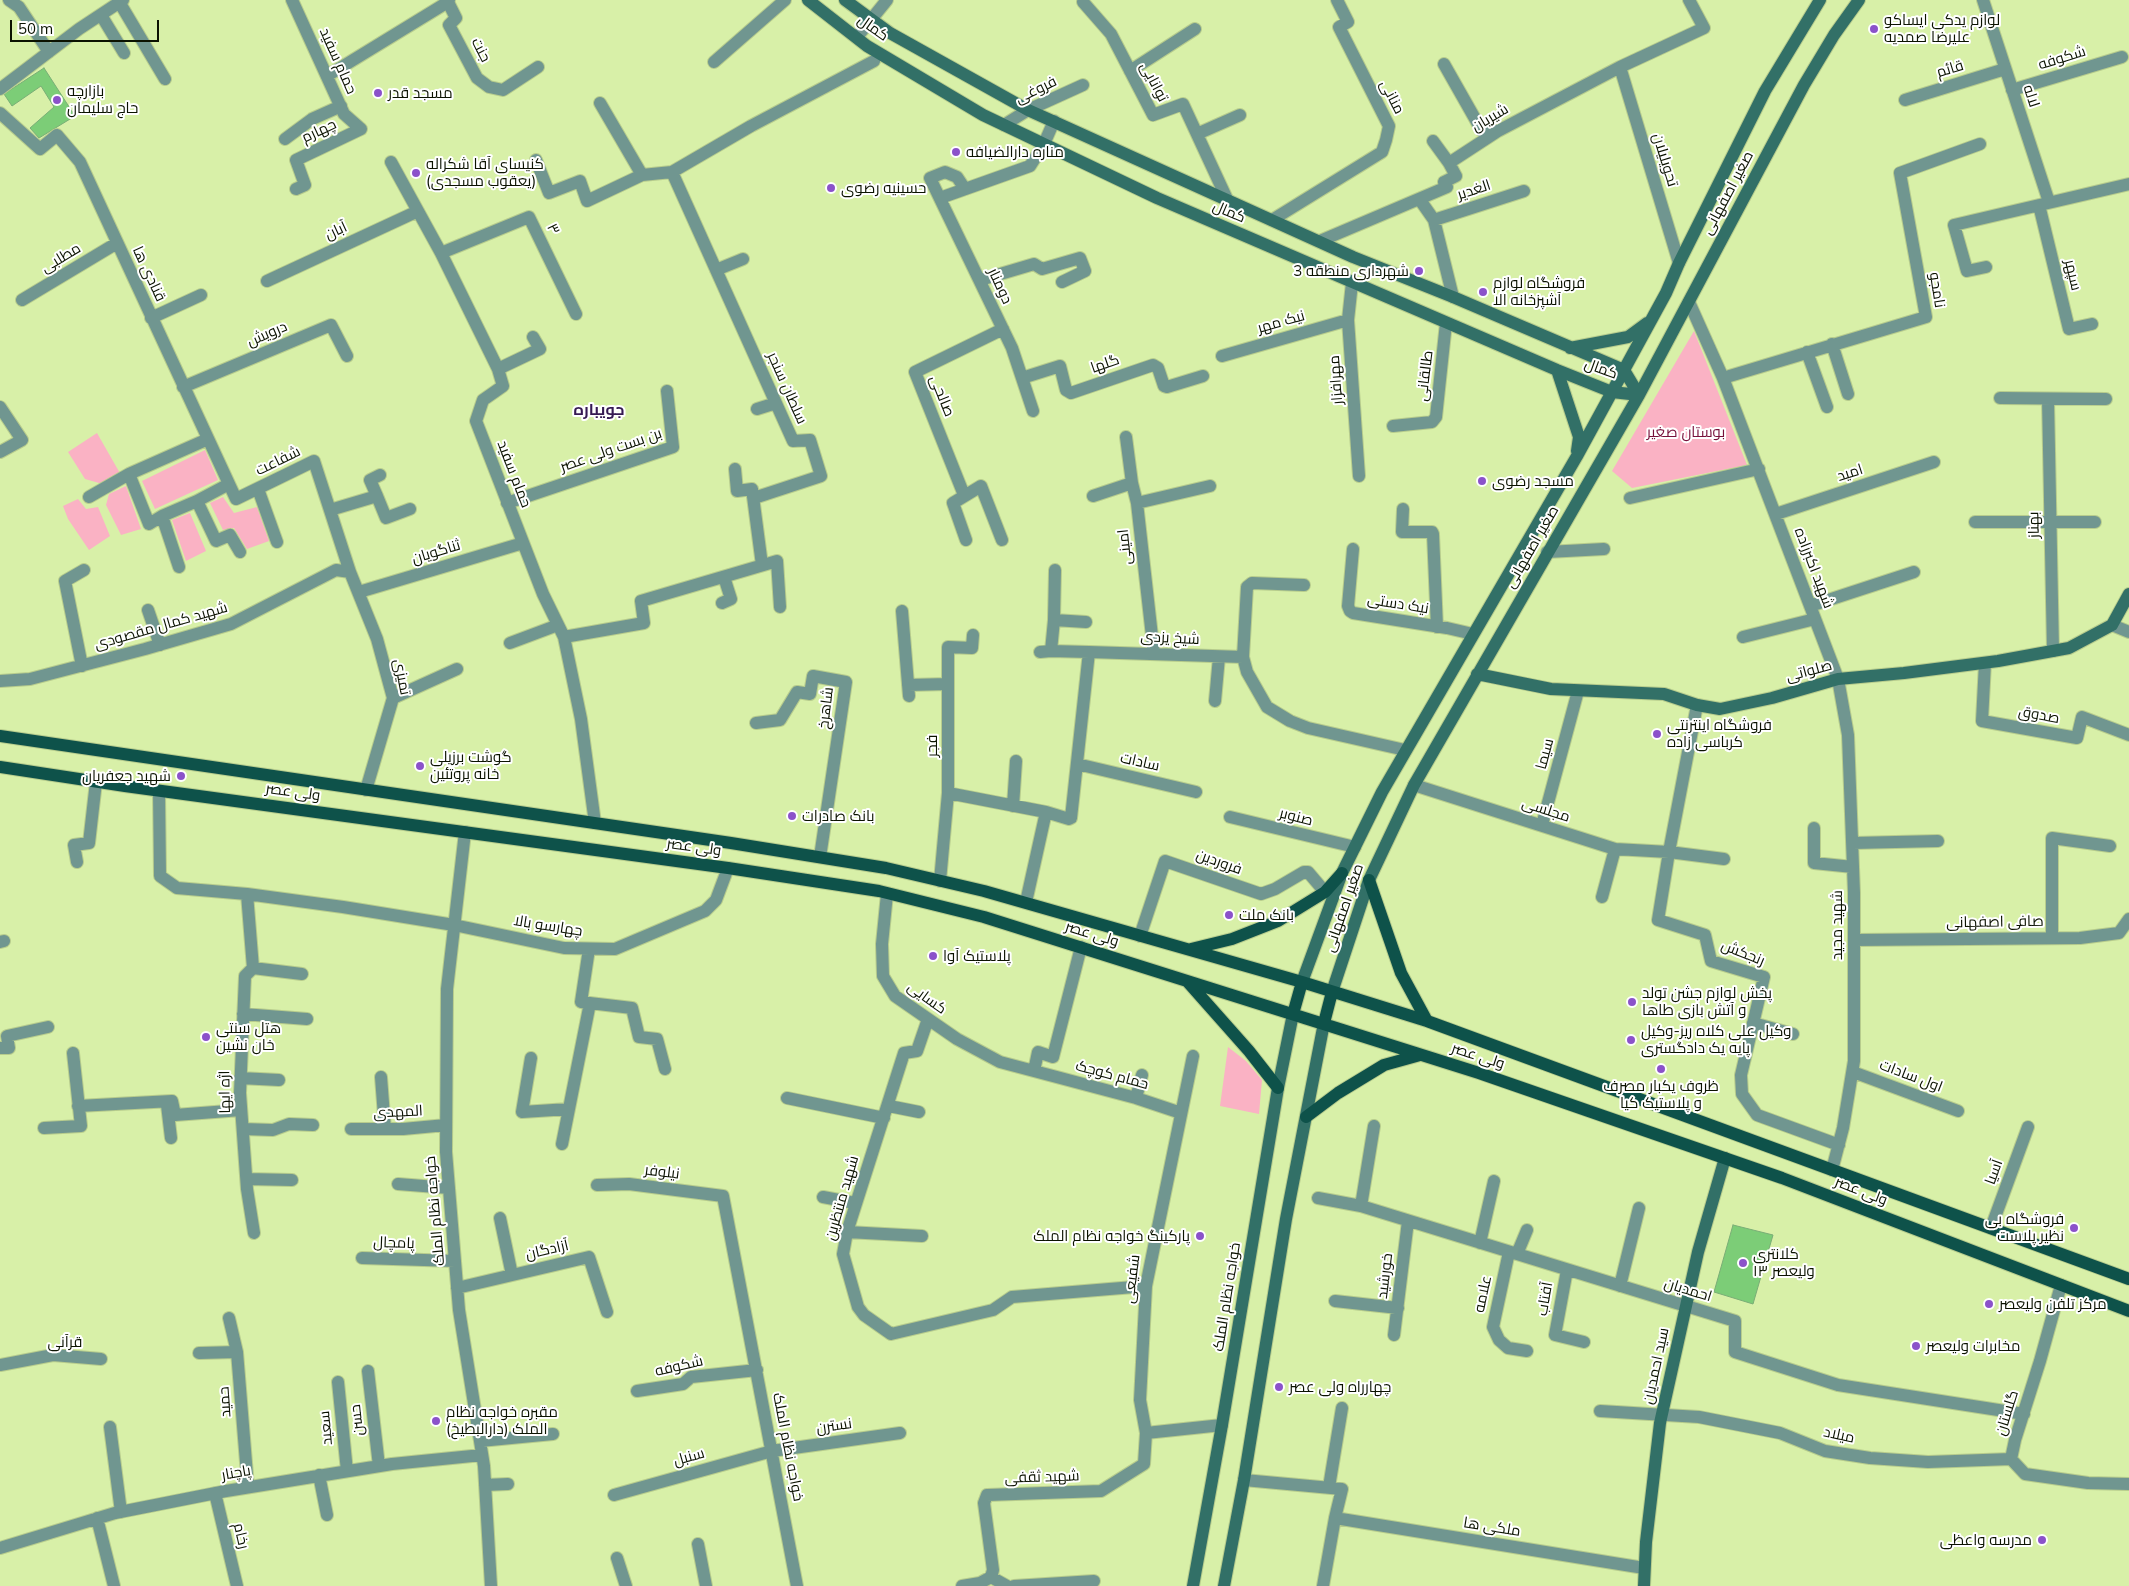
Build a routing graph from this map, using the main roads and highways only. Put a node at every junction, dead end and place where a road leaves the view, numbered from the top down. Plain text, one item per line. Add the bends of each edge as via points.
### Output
1 (808, 0) edge
2 (845, 0) edge
3 (1859, 0) edge
4 (1817, 1) edge
5 (1651, 320) junction
6 (1569, 348) junction
7 (1557, 370) junction
8 (1624, 370) junction
9 (1612, 392) junction
10 (1639, 395) junction
11 (1577, 456) junction
12 (2129, 594) edge
13 (1476, 674) junction
14 (0, 736) edge
15 (0, 767) edge
16 (1342, 873) junction
17 (1369, 880) junction
18 (1189, 950) junction
19 (1187, 981) junction
20 (1302, 982) junction
21 (1332, 992) junction
22 (1293, 1014) junction
23 (1427, 1021) junction
24 (1324, 1023) junction
25 (1420, 1054) junction
26 (1278, 1088) junction
27 (1306, 1117) junction
28 (1725, 1158) junction
29 (2128, 1277) edge
30 (2129, 1311) edge
31 (1193, 1586) edge
32 (1224, 1586) edge
33 (1644, 1586) edge

1 - 7 main road, کمال via 867,46 983,115 1157,198
2 - 6 main road, کمال via 890,33 1028,110 1320,242
3 - 10 main road, صغیر اصفهانی via 1804,85
4 - 5 main road, صغیر اصفهانی via 1765,91
5 - 6 main road via 1628,337
5 - 8 main road, صغیر اصفهانی
6 - 8 main road, کمال
7 - 9 main road, کمال
7 - 11 main road via 1579,437
8 - 9 main road, صغیر اصفهانی
8 - 10 main road, کمال
9 - 10 main road, کمال
9 - 11 main road, صغیر اصفهانی
10 - 13 main road, صغیر اصفهانی
11 - 16 main road, صغیر اصفهانی via 1405,750
12 - 13 main road, صلواتی via 2112,625 2069,648 1904,673 1838,679 1720,709 1664,694 1552,689
13 - 17 main road, صغیر اصفهانی via 1414,785
14 - 18 main road, ولی عصر via 886,868 1026,902
15 - 19 main road, ولی عصر via 728,868 887,894 984,917
16 - 18 main road via 1325,892 1278,921 1232,939
16 - 20 main road, صغیر اصفهانی
17 - 21 main road, صغیر اصفهانی
17 - 23 main road via 1401,973
18 - 20 main road, ولی عصر
19 - 22 main road, ولی عصر
19 - 26 main road
20 - 21 main road, ولی عصر
20 - 22 main road
21 - 23 main road, ولی عصر
21 - 24 main road
22 - 24 main road, ولی عصر
22 - 26 main road, خواجه نظام الملک
23 - 29 main road, ولی عصر
24 - 25 main road, ولی عصر
24 - 27 main road
25 - 27 main road via 1384,1065
25 - 28 main road, ولی عصر
26 - 31 main road, خواجه نظام الملک
27 - 32 main road
28 - 30 main road, ولی عصر
28 - 33 main road, سید احمدیان via 1698,1252 1663,1413

